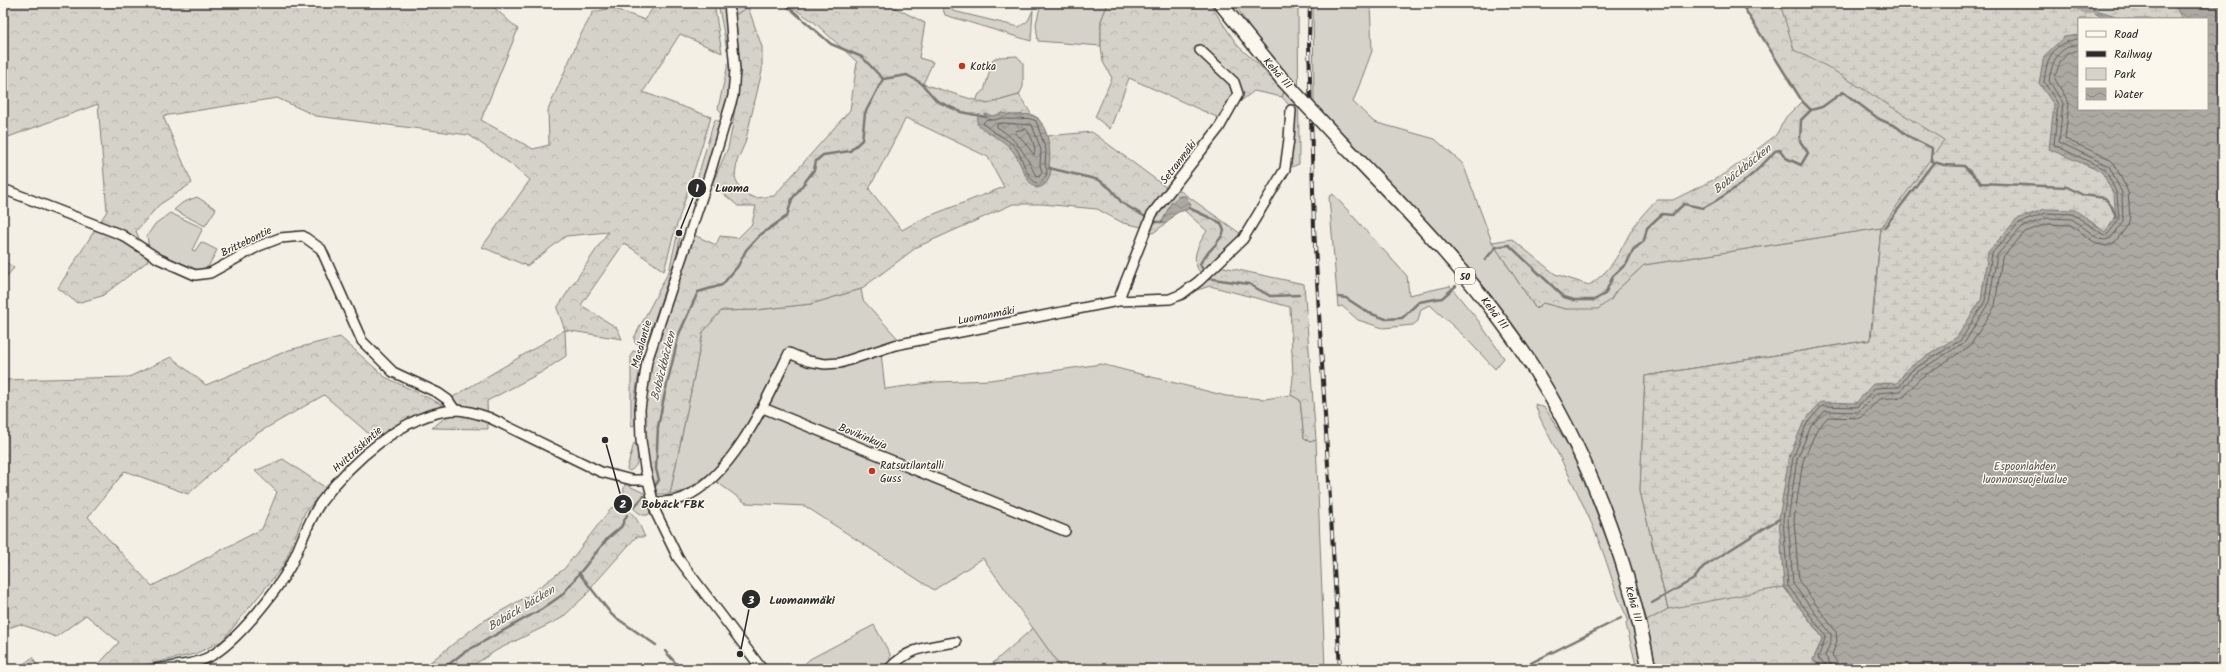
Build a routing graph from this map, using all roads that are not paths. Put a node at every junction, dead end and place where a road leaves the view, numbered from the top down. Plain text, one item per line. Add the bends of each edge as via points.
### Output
1 (729, 3) edge
2 (1220, 3) edge
3 (1200, 50) dead end
4 (1291, 110) dead end
5 (3, 189) edge
6 (1118, 301) junction
7 (763, 408) junction
8 (455, 410) junction
9 (647, 480) junction
10 (654, 502) junction
11 (1065, 531) dead end
12 (956, 642) dead end
13 (156, 669) edge
14 (762, 669) edge
15 (889, 669) edge
16 (1649, 669) edge

1 - 9 street, Masalantie via 735,70 733,96 644,376 640,409
2 - 16 highway, Kehä III / 50, bridge via 1282,79 1436,242 1479,292 1510,334 1569,432 1612,533 1639,620
3 - 6 street, Setranmäki via 1234,82 1238,94 1219,128 1152,214
4 - 6 street, Luomanmäki via 1285,170 1243,239 1199,282 1182,294 1170,299
5 - 8 street, Brittebontie via 122,235 159,259 195,275 210,273 259,246 280,238 303,236 321,249 362,342 394,372 438,393 448,400
6 - 7 street, Luomanmäki via 895,345 840,364 808,361 789,353
7 - 10 street, Luomanmäki via 725,465 709,481 685,498
7 - 11 street, Bovikinkuja
8 - 9 street, Hvitträskintie via 490,418 601,472 632,480
8 - 13 street, Hvitträskintie via 426,416 392,434 374,447 333,487 311,520 291,565 279,584 240,632 223,648 191,664
9 - 10 street, Masalantie
10 - 14 street, Masalantie via 664,533 678,558
12 - 15 street via 916,649 903,655

